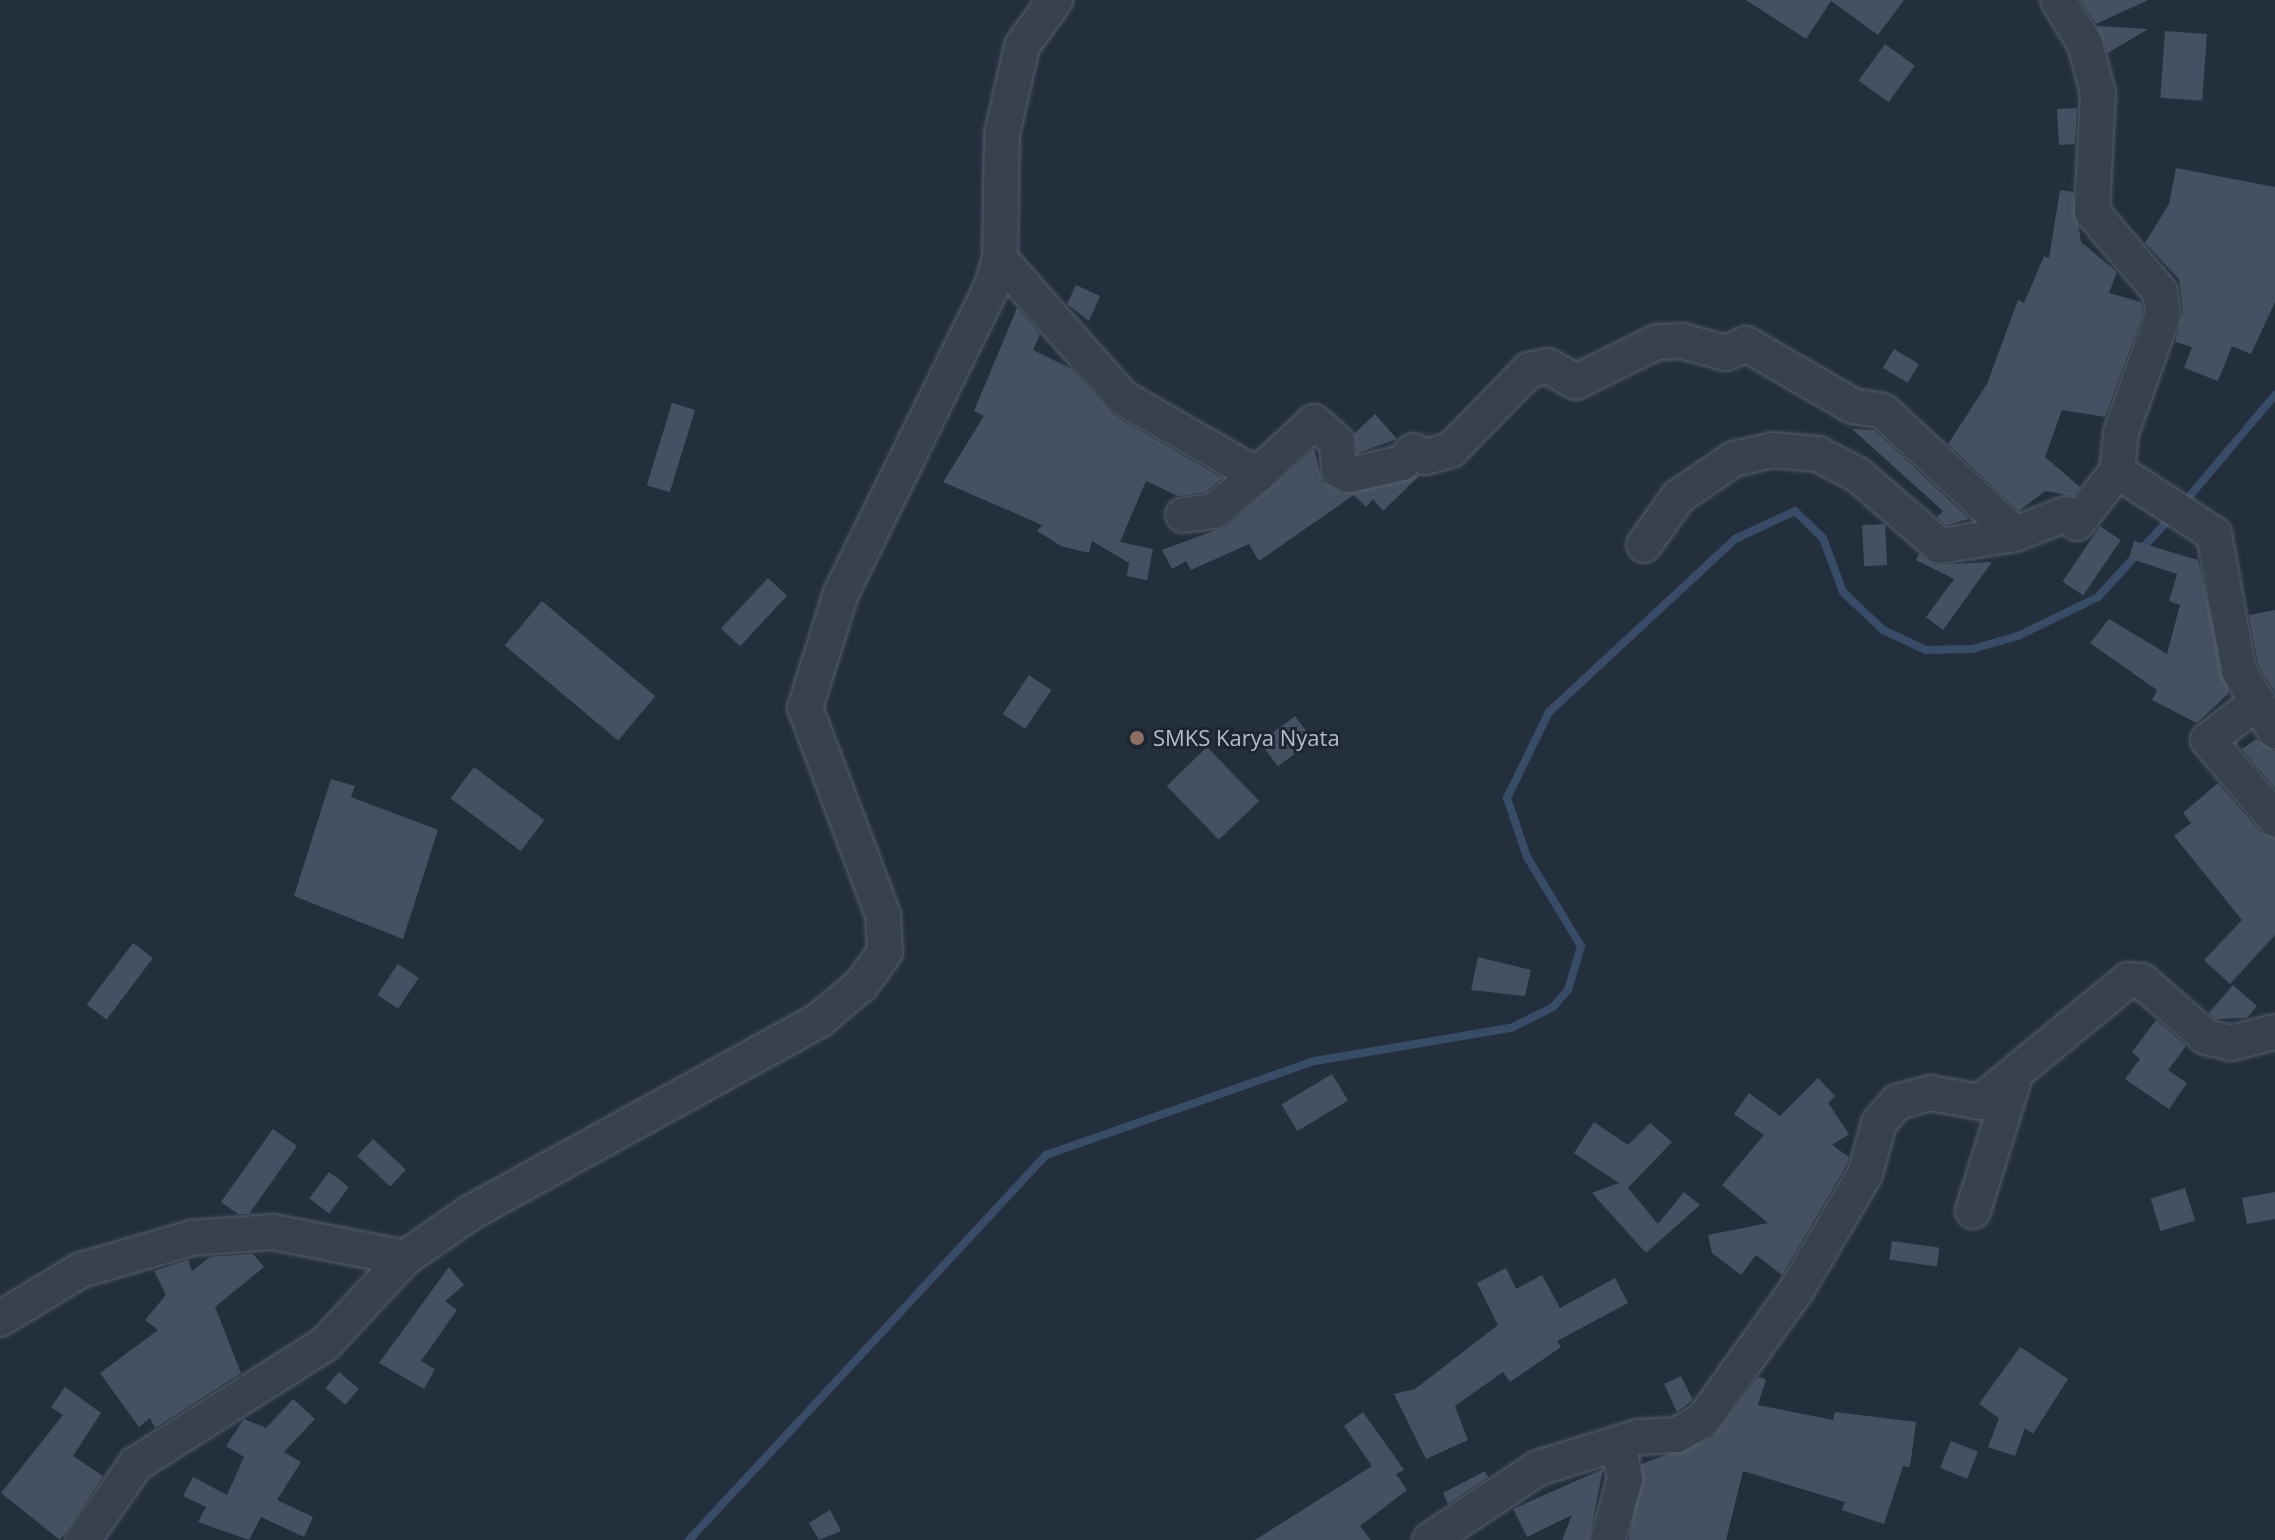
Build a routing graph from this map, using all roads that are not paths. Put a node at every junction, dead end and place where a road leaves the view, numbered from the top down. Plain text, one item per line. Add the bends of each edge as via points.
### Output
1 (1055, 0) edge
2 (2058, 0) edge
3 (1000, 259) junction
4 (1257, 475) junction
5 (2125, 478) junction
6 (1183, 515) dead end
7 (2015, 534) junction
8 (1644, 545) dead end
9 (2265, 717) edge
10 (2275, 819) edge
11 (2275, 1032) edge
12 (2015, 1075) junction
13 (1973, 1211) dead end
14 (405, 1258) junction
15 (0, 1319) edge
16 (1618, 1444) junction
17 (83, 1540) edge
18 (1430, 1540) edge
19 (1608, 1540) edge

1 - 3 street via 1022,46 1002,134
2 - 5 street via 2085,44 2098,93 2092,212 2160,292 2163,315 2121,433
3 - 4 street via 1123,398
3 - 14 street via 841,593 805,708 883,915 885,952 861,985 819,1020 470,1213
4 - 6 street via 1214,511
4 - 7 street via 1314,422 1337,442 1339,470 1358,473 1402,463 1413,451 1425,457 1451,450 1529,370 1548,366 1576,382 1657,342 1726,353 1746,344 1853,406 1883,411
5 - 7 street via 2077,523 2066,514 2031,534
5 - 9 street via 2205,522 2222,549 2232,648
7 - 8 street via 1940,546 1858,475 1818,454 1772,450 1734,459 1678,497
9 - 10 street via 2208,740
11 - 12 street via 2231,1043 2206,1037 2135,979 2120,983 2088,1020 2057,1035
12 - 13 street
12 - 16 street via 1978,1103 1930,1093 1897,1102 1879,1123 1865,1174 1797,1289 1703,1420 1677,1435
14 - 15 street via 273,1232 203,1236 81,1270
14 - 17 street via 325,1344 136,1464
16 - 18 street via 1538,1468
16 - 19 street via 1625,1479

